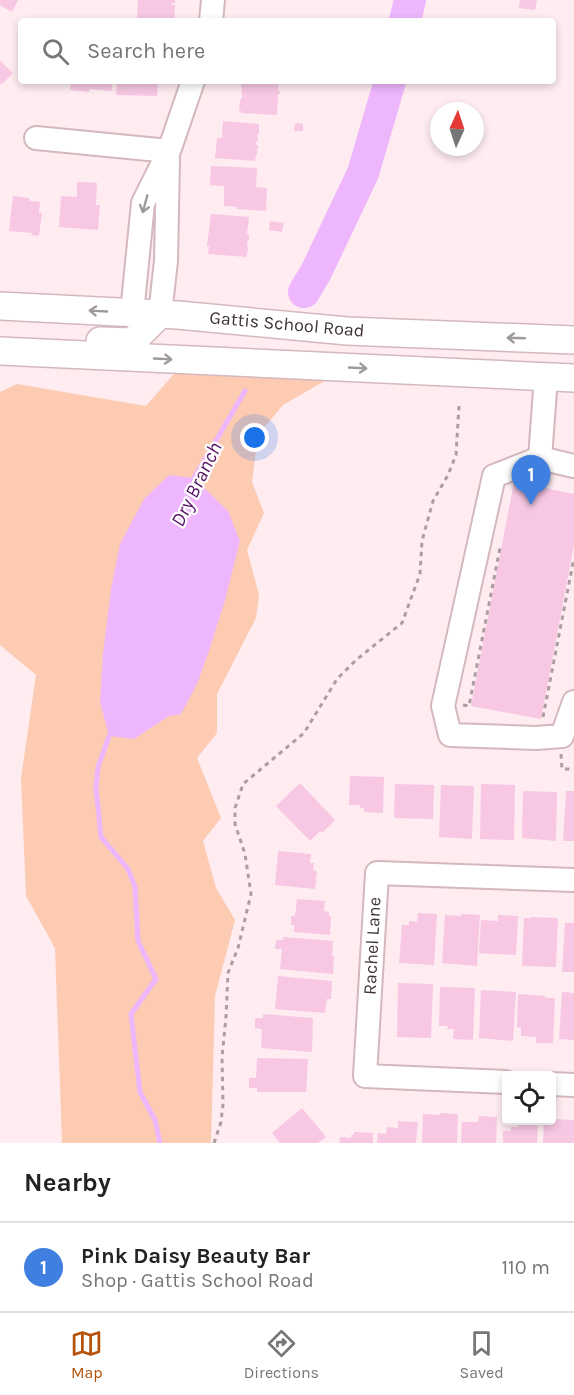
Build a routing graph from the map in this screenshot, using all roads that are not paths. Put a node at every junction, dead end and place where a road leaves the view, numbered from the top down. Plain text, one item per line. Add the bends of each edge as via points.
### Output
1 (213, 0) edge
2 (211, 18) edge
3 (192, 84) edge
4 (36, 138) dead end
5 (169, 151) junction
6 (0, 306) edge
7 (132, 313) junction
8 (160, 314) junction
9 (0, 337) edge
10 (574, 340) edge
11 (0, 351) edge
12 (546, 377) junction
13 (574, 378) edge
14 (540, 458) junction
15 (574, 466) edge
16 (574, 702) edge
17 (566, 742) edge
18 (574, 880) edge
19 (502, 1082) edge
20 (556, 1084) edge
21 (574, 1085) edge

1 - 2 street
3 - 5 street
4 - 5 street
5 -> 7 street via 143,203
5 - 8 street via 166,261
7 -> 6 main road, Gattis School Road
7 - 8 main road, Gattis School Road
8 - 9 main road via 132,342
10 -> 8 main road, Gattis School Road via 347,331
11 -> 12 main road, Gattis School Road
12 - 13 main road, Gattis School Road
12 - 14 street
14 - 15 street
14 - 17 street via 494,476 443,706 450,735
16 - 17 street
18 - 19 street, Rachel Lane via 376,873 365,1076
20 - 21 street

